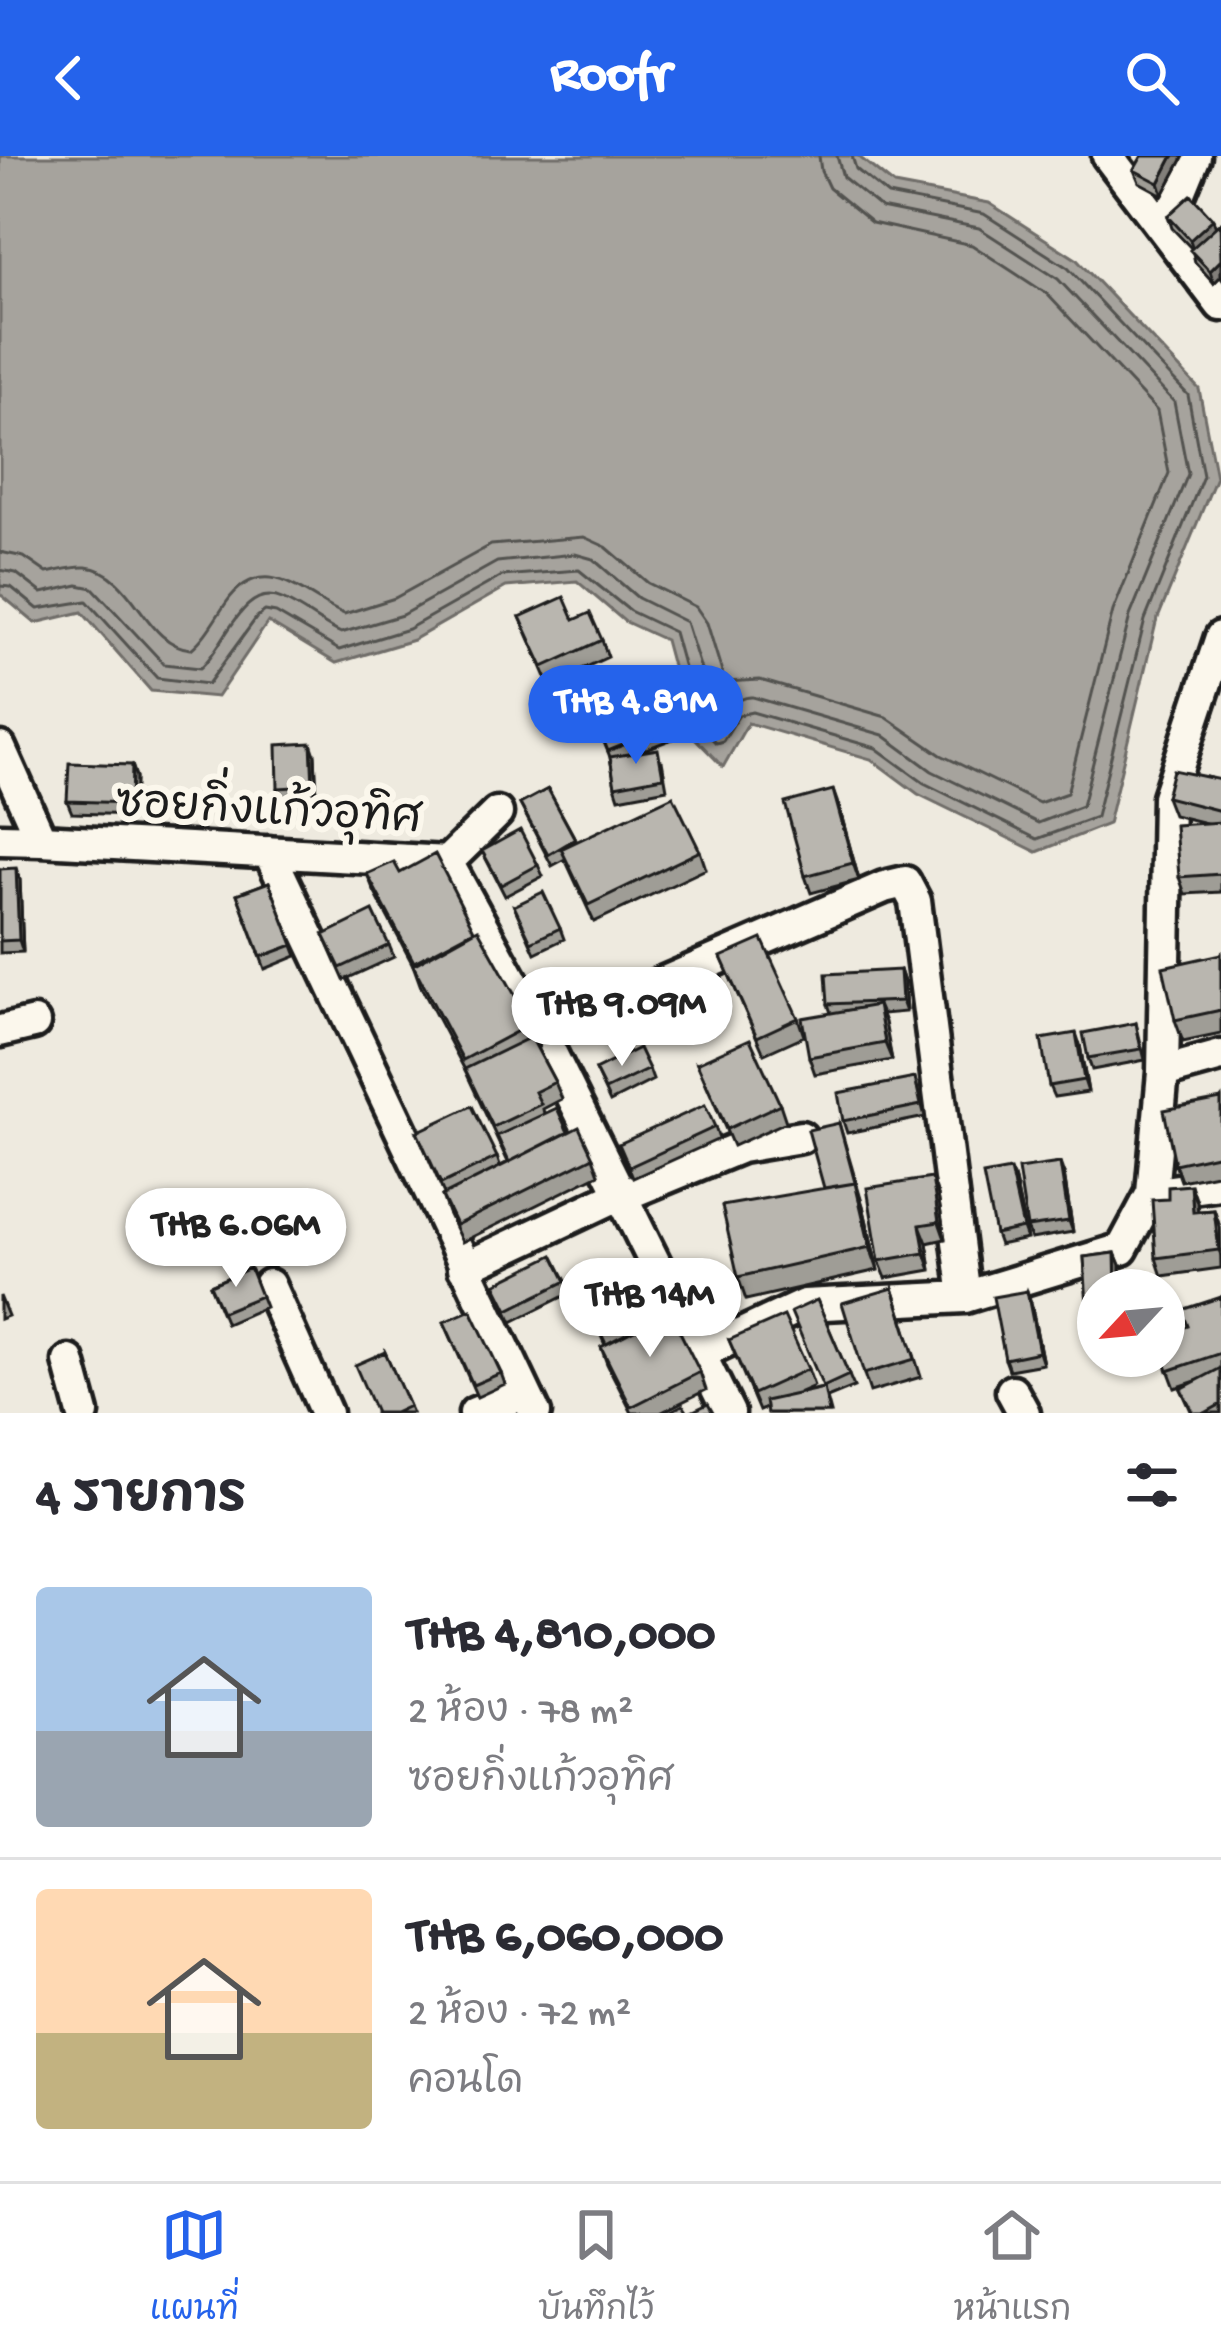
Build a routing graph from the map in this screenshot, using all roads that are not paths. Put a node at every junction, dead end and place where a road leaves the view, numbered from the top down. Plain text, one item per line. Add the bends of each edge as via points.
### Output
1 (1108, 156) edge
2 (1195, 156) edge
3 (1165, 229) junction
4 (1221, 305) edge
5 (1221, 637) edge
6 (0, 748) edge
7 (497, 813) dead end
8 (0, 839) edge
9 (41, 840) junction
10 (269, 852) junction
11 (447, 862) junction
12 (34, 1023) dead end
13 (0, 1031) edge
14 (542, 1035) junction
15 (1221, 1056) edge
16 (1163, 1072) junction
17 (801, 1137) dead end
18 (1221, 1184) edge
19 (1152, 1193) junction
20 (621, 1195) junction
21 (464, 1268) junction
22 (269, 1286) dead end
23 (965, 1297) junction
24 (699, 1354) junction
25 (69, 1361) dead end
26 (530, 1403) edge
27 (83, 1413) edge
28 (326, 1413) edge
29 (475, 1413) edge
30 (729, 1413) edge

1 - 3 street
2 - 3 street
3 - 4 street
5 - 16 street via 1168,797
6 - 9 street
7 - 11 street
8 - 9 street, ซอยกิ่งแก้วอุทิศ
9 - 10 street, ซอยกิ่งแก้วอุทิศ
10 - 11 street, ซอยกิ่งแก้วอุทิศ
10 - 21 street
11 - 14 street, ซอยกิ่งแก้วอุทิศ
12 - 13 street
14 - 20 street, ซอยกิ่งแก้วอุทิศ
14 - 23 street via 904,882 915,901
15 - 16 street
16 - 19 street
17 - 20 street via 741,1147
18 - 19 street
19 - 23 street via 1122,1249
20 - 21 street
20 - 24 street, ซอยกิ่งแก้วอุทิศ
21 - 26 street
22 - 28 street
23 - 24 street via 805,1305
24 - 30 street, ซอยกิ่งแก้วอุทิศ
25 - 27 street
26 - 29 street

